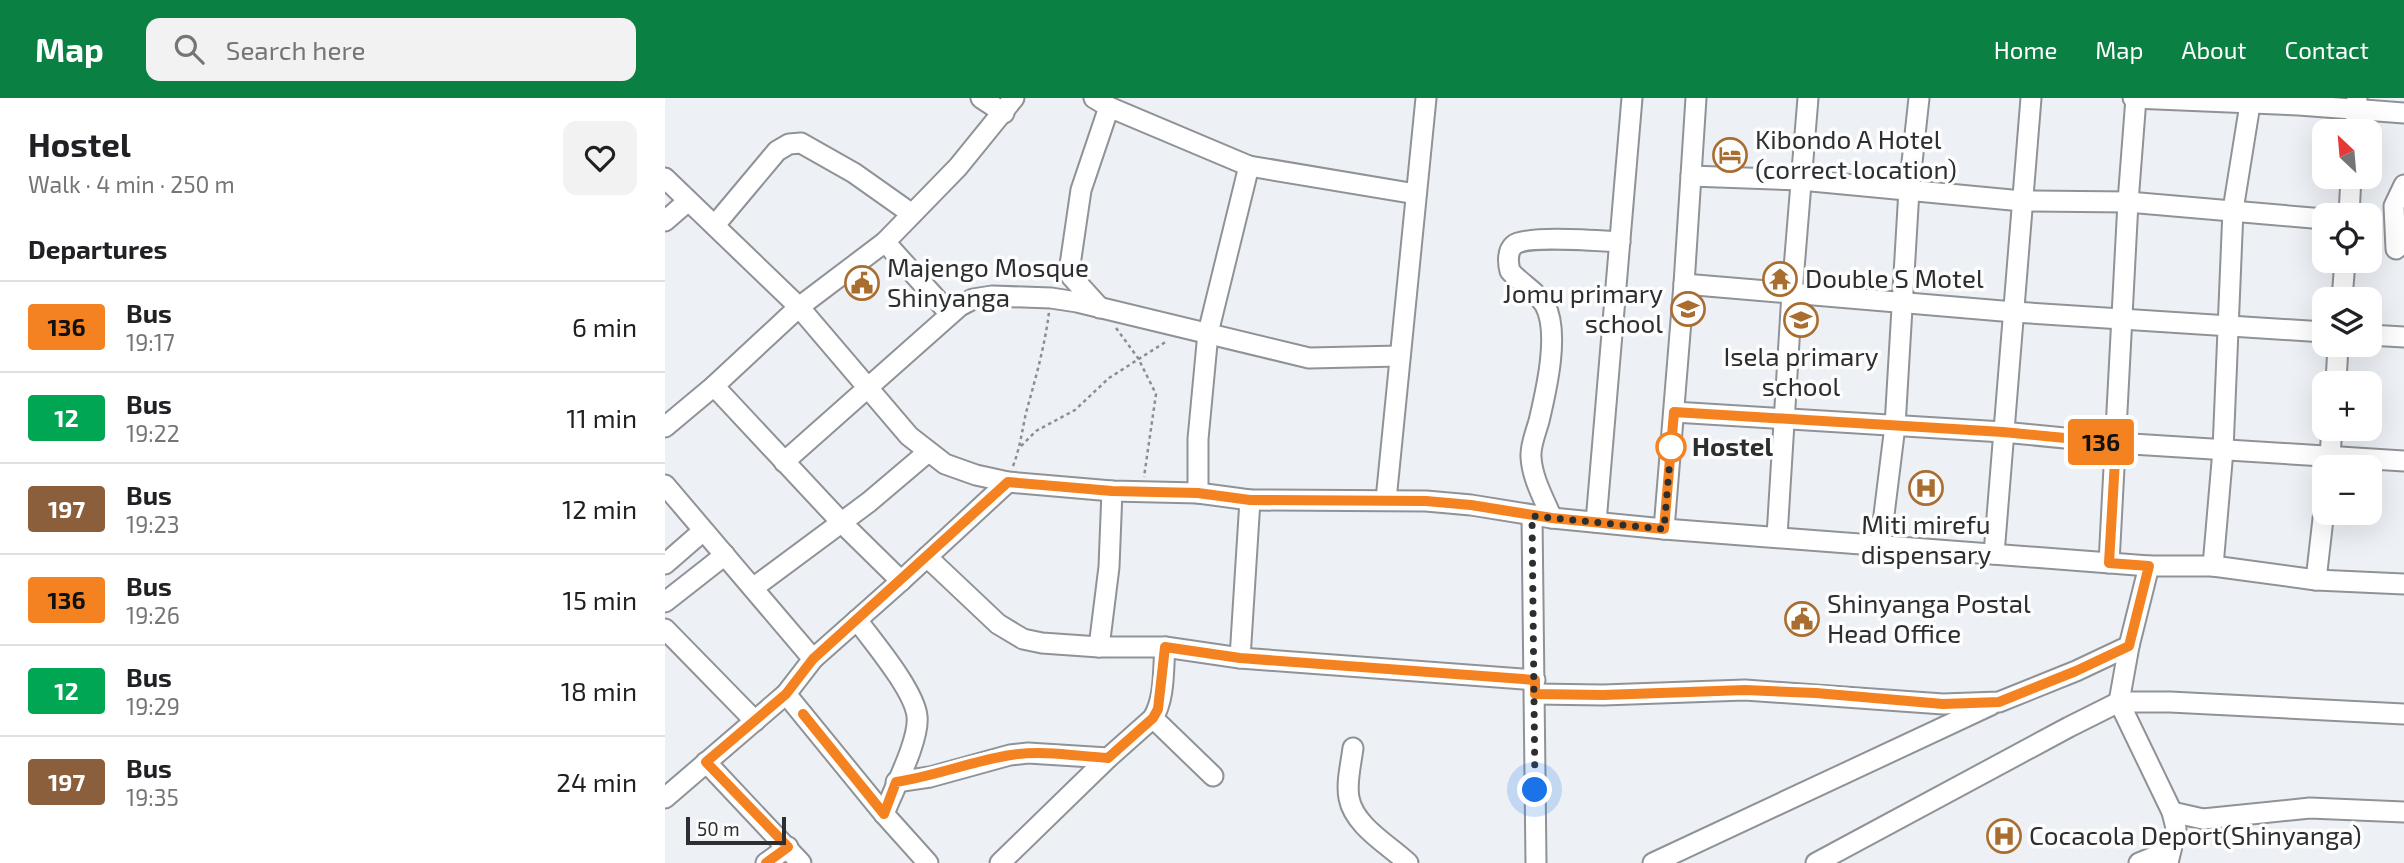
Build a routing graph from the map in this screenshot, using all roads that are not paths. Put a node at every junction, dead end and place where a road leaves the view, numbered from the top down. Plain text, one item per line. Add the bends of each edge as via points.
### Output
1 (981, 98) edge
2 (1426, 98) edge
3 (1632, 98) edge
4 (1696, 98) edge
5 (1808, 98) edge
6 (1919, 98) edge
7 (2031, 98) edge
8 (2135, 98) edge
9 (2250, 100) edge
10 (1101, 103) edge
11 (2357, 103) edge
12 (1009, 105) edge
13 (2404, 113) edge
14 (1249, 166) junction
15 (1691, 176) junction
16 (665, 178) edge
17 (1801, 180) junction
18 (2404, 185) edge
19 (1909, 190) junction
20 (1416, 194) junction
21 (688, 201) junction
22 (2022, 201) junction
23 (2127, 202) junction
24 (2232, 210) junction
25 (912, 215) junction
26 (2312, 218) edge
27 (665, 221) edge
28 (715, 225) junction
29 (884, 242) junction
30 (1620, 242) junction
31 (2396, 249) dead end
32 (1684, 284) junction
33 (1792, 293) junction
34 (1904, 303) junction
35 (799, 307) junction
36 (1101, 309) junction
37 (2014, 312) junction
38 (950, 314) junction
39 (2121, 318) junction
40 (2227, 327) junction
41 (2312, 331) edge
42 (1209, 333) junction
43 (2382, 336) edge
44 (2404, 337) edge
45 (1400, 356) junction
46 (714, 386) junction
47 (870, 387) junction
48 (1674, 412) junction
49 (1785, 418) junction
50 (1895, 426) junction
51 (665, 427) edge
52 (2003, 432) junction
53 (2116, 443) junction
54 (2223, 450) junction
55 (928, 452) junction
56 (2312, 461) edge
57 (2404, 461) edge
58 (784, 462) junction
59 (2382, 462) edge
60 (1008, 482) junction
61 (665, 485) edge
62 (1112, 491) junction
63 (1198, 493) junction
64 (1250, 500) junction
65 (1386, 500) junction
66 (672, 508) edge
67 (1542, 517) junction
68 (841, 522) junction
69 (1596, 522) junction
70 (2322, 525) edge
71 (1664, 529) junction
72 (703, 531) junction
73 (1777, 536) junction
74 (1879, 547) junction
75 (1994, 554) junction
76 (725, 555) junction
77 (927, 557) junction
78 (666, 560) edge
79 (2109, 563) junction
80 (2149, 566) junction
81 (2213, 566) junction
82 (2316, 580) junction
83 (689, 581) junction
84 (901, 581) junction
85 (2404, 584) edge
86 (753, 588) junction
87 (665, 602) edge
88 (857, 620) junction
89 (665, 629) edge
90 (2129, 646) junction
91 (1099, 647) junction
92 (1165, 647) junction
93 (1240, 658) junction
94 (813, 659) junction
95 (1535, 687) junction
96 (786, 694) junction
97 (1999, 702) junction
98 (2119, 702) junction
99 (2404, 714) edge
100 (1153, 718) junction
101 (755, 721) junction
102 (1353, 748) dead end
103 (1108, 758) junction
104 (706, 762) junction
105 (1213, 776) dead end
106 (896, 782) junction
107 (669, 786) edge
108 (2172, 812) junction
109 (2404, 812) edge
110 (884, 814) junction
111 (788, 847) junction
112 (2170, 856) edge
113 (766, 863) edge
114 (801, 863) edge
115 (928, 863) edge
116 (1000, 863) edge
117 (1408, 863) edge
118 (1536, 863) edge
119 (1653, 863) edge
120 (1816, 863) edge
121 (2139, 863) edge

1 - 12 street
2 - 20 street
3 - 30 street
4 - 15 street
5 - 17 street
6 - 19 street
7 - 22 street
8 - 9 street
8 - 23 street
9 - 11 street
9 - 24 street
10 - 14 street
10 - 36 street via 1070,265 1072,276
11 - 13 street
12 - 25 street
14 - 20 street
14 - 42 street
15 - 17 street
15 - 32 street
16 - 21 street
17 - 19 street
17 - 33 street
18 - 31 street via 2394,206
19 - 22 street
19 - 34 street
20 - 45 street
21 - 27 street
21 - 28 street
22 - 23 street
22 - 37 street
23 - 24 street
23 - 39 street
24 - 26 street
24 - 40 street
25 - 28 street via 854,173 801,143 777,151
25 - 29 street
28 - 35 street
29 - 35 street
29 - 38 street
30 - 67 street via 1522,241 1509,254 1510,271 1545,304 1550,325 1545,390 1530,454
30 - 69 street
32 - 33 street
32 - 48 street
33 - 34 street
33 - 49 street
34 - 37 street
34 - 50 street
35 - 46 street
35 - 47 street
36 - 38 street via 1051,298 992,296 973,299
36 - 42 street
37 - 39 street
37 - 52 street
38 - 47 street
39 - 40 street
39 - 53 street
40 - 41 street
40 - 54 street
42 - 45 street via 1309,358
42 - 63 street
43 - 44 street
45 - 65 street
46 - 51 street
46 - 58 street
47 - 55 street via 909,436
47 - 58 street
48 - 49 street
48 - 71 street
49 - 50 street
49 - 73 street
50 - 52 street
50 - 74 street
52 - 53 street
52 - 75 street
53 - 54 street
53 - 79 street
54 - 56 street
54 - 81 street
55 - 60 street via 945,464
55 - 68 street
57 - 59 street
58 - 68 street
60 - 62 street
60 - 77 street
61 - 66 street
62 - 63 street
62 - 91 street
63 - 64 street
64 - 65 street
64 - 93 street
65 - 67 street via 1471,505
66 - 72 street
67 - 69 street
67 - 95 street
68 - 84 street
68 - 86 street
69 - 71 street
70 - 82 street
71 - 73 street
72 - 76 street
72 - 78 street
73 - 74 street
74 - 75 street
75 - 79 street
76 - 83 street
76 - 86 street
77 - 84 street
77 - 91 street via 997,624 1017,636 1042,643
78 - 83 street
79 - 80 street
80 - 81 street
80 - 90 street
81 - 82 street
82 - 85 street
83 - 87 street
84 - 88 street
86 - 94 street
88 - 94 street
88 - 106 street via 911,697 918,717 912,746
89 - 101 street
90 - 97 street
90 - 98 street
91 - 92 street
92 - 93 street
92 - 100 street via 1162,688
93 - 95 street
94 - 96 street
95 - 97 street via 1603,695 1745,690 1943,704
95 - 118 street
96 - 101 street
96 - 110 street
97 - 119 street
98 - 99 street
98 - 108 street
98 - 120 street
100 - 103 street
100 - 105 street
101 - 104 street
102 - 117 street via 1349,788 1353,809 1363,824
103 - 106 street via 1028,753
103 - 116 street
104 - 107 street
104 - 111 street
106 - 110 street
108 - 109 street via 2203,819 2310,808
108 - 112 street via 2176,828
110 - 115 street
111 - 113 street
111 - 114 street
112 - 121 street

